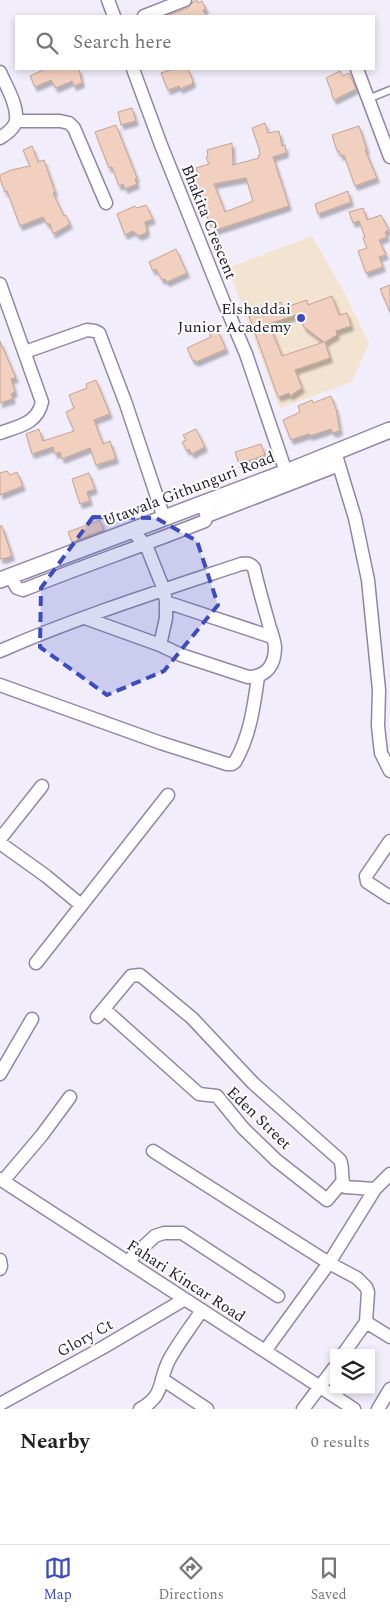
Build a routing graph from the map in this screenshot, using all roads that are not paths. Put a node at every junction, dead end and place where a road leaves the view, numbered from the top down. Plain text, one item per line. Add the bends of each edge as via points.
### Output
1 (108, 0) edge
2 (185, 0) edge
3 (114, 15) edge
4 (147, 15) edge
5 (133, 70) edge
6 (356, 70) edge
7 (0, 72) edge
8 (390, 90) edge
9 (368, 99) junction
10 (16, 121) junction
11 (0, 138) edge
12 (390, 157) edge
13 (106, 203) dead end
14 (0, 284) edge
15 (25, 352) junction
16 (390, 430) edge
17 (0, 433) edge
18 (337, 458) junction
19 (286, 472) junction
20 (204, 510) junction
21 (164, 518) junction
22 (131, 530) junction
23 (146, 545) junction
24 (75, 551) junction
25 (81, 566) junction
26 (5, 578) edge
27 (165, 596) junction
28 (84, 618) junction
29 (272, 637) junction
30 (160, 644) junction
31 (0, 651) edge
32 (258, 677) junction
33 (0, 685) edge
34 (390, 771) edge
35 (42, 786) dead end
36 (168, 795) dead end
37 (0, 839) edge
38 (390, 840) edge
39 (0, 843) edge
40 (390, 897) edge
41 (81, 905) junction
42 (36, 963) dead end
43 (32, 1019) dead end
44 (0, 1074) edge
45 (70, 1097) dead end
46 (153, 1151) dead end
47 (390, 1174) edge
48 (2, 1180) edge
49 (342, 1182) junction
50 (374, 1190) junction
51 (0, 1260) edge
52 (127, 1262) junction
53 (329, 1263) junction
54 (0, 1269) edge
55 (278, 1296) dead end
56 (185, 1300) junction
57 (202, 1310) junction
58 (366, 1322) junction
59 (390, 1338) edge
60 (347, 1349) edge
61 (265, 1351) junction
62 (330, 1373) edge
63 (162, 1379) junction
64 (320, 1387) junction
65 (390, 1389) edge
66 (0, 1404) edge
67 (153, 1404) edge
68 (140, 1409) edge
69 (207, 1409) edge
70 (303, 1409) edge
71 (354, 1409) edge
72 (378, 1409) edge

1 - 3 street
2 - 4 street
5 - 19 street, Bhakita Crescent via 246,354
6 - 9 street
7 - 10 street via 15,108
8 - 9 lane
9 - 12 street
10 - 11 street
10 - 13 street via 69,123
14 - 15 street
15 - 17 street via 42,402 40,410 25,424
15 - 21 street via 88,330 100,334
16 - 18 street, Utawala Githunguri Road
18 - 19 street, Utawala Githunguri Road
18 - 20 street
18 - 34 street via 355,518 368,580 379,690 381,753
19 - 20 street, Utawala Githunguri Road
20 - 21 street, Utawala Githunguri Road
20 - 23 street via 205,521
21 - 22 street, Utawala Githunguri Road
22 - 23 street
22 - 24 street, Utawala Githunguri Road
23 - 25 street
23 - 27 street
24 - 25 street
24 - 26 street, Utawala Githunguri Road
25 - 26 street via 23,590
27 - 28 street
27 - 29 street
27 - 29 street via 241,564 251,564
27 - 30 street via 166,618
28 - 30 street
28 - 31 street
29 - 32 street via 275,647 272,664
30 - 32 street via 181,655 248,678
32 - 33 street via 245,742 232,764 161,743
35 - 37 street
36 - 41 street
38 - 40 street via 366,876 367,882
39 - 41 street
41 - 42 street
43 - 44 street
45 - 48 street
46 - 53 street
47 - 50 street
48 - 52 street, Fahari Kincar Road
49 - 49 street, Eden Street via 340,1160 253,1083 192,1018 140,975 131,976 100,1013 199,1094 217,1096 243,1128 276,1160 327,1200
49 - 50 street via 344,1187
50 - 53 street
51 - 54 street
52 - 55 street via 155,1236 182,1234
52 - 56 street, Fahari Kincar Road
53 - 58 street via 357,1278 366,1287
53 - 61 street
56 - 57 street, Fahari Kincar Road
56 - 66 street, Glory Ct
57 - 61 street, Fahari Kincar Road
57 - 63 street via 169,1361
58 - 59 street
58 - 60 street
61 - 64 street, Fahari Kincar Road
62 - 64 street
63 - 67 street
63 - 69 street
64 - 70 street
64 - 71 street, Fahari Kincar Road
65 - 72 street
67 - 68 street

